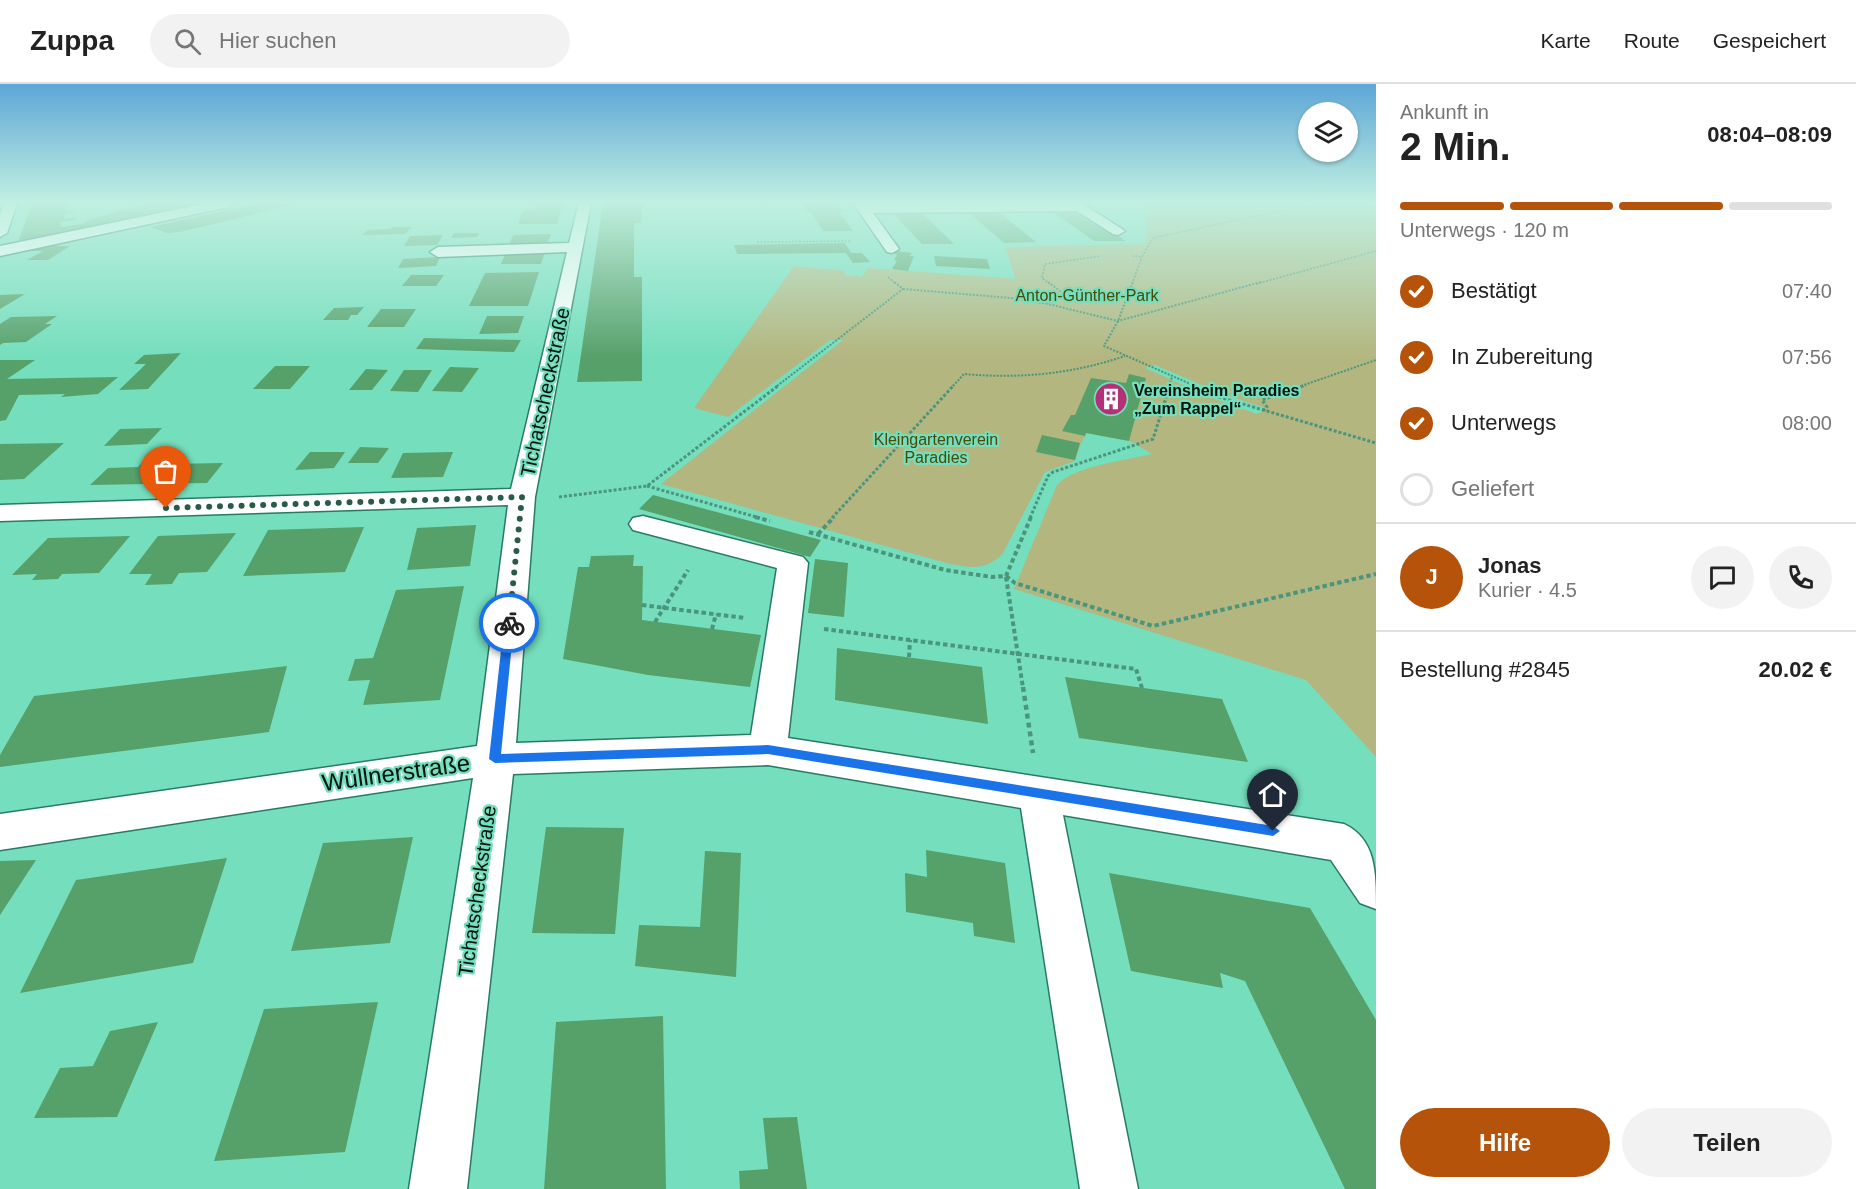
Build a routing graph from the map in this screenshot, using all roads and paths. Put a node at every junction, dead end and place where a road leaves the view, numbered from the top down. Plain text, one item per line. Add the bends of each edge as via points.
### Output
1 (574, 255) edge
2 (886, 255) edge
3 (1363, 255) edge
4 (1108, 256) dead end
5 (1125, 256) dead end
6 (1142, 257) joint
7 (903, 289) junction
8 (1048, 304) junction
9 (1118, 321) junction
10 (1126, 356) junction
11 (1376, 360) edge
12 (1172, 377) junction
13 (1263, 411) junction
14 (1376, 443) edge
15 (647, 486) junction
16 (522, 497) junction
17 (0, 513) edge
18 (773, 522) dead end
19 (643, 524) dead end
20 (807, 531) dead end
21 (818, 534) junction
22 (707, 540) junction
23 (1376, 574) edge
24 (1006, 576) junction
25 (642, 605) dead end
26 (664, 608) junction
27 (716, 614) junction
28 (655, 622) dead end
29 (786, 624) junction
30 (712, 629) dead end
31 (910, 640) junction
32 (1019, 654) junction
33 (909, 657) dead end
34 (1142, 688) dead end
35 (768, 750) junction
36 (495, 759) junction
37 (1039, 792) junction
38 (0, 832) edge
39 (1376, 888) edge
40 (438, 1189) edge
41 (1109, 1189) edge

1 - 16 street, Tichatscheckstraße
2 - 7 path via 880,270
3 - 9 path
4 - 8 path via 1046,264 1042,278 1060,291
5 - 6 path
6 - 9 path
7 - 8 path
7 - 15 path
8 - 9 path
9 - 10 path via 1104,346
10 - 12 path
10 - 21 path via 1079,371 1033,376 964,374
11 - 13 path via 1262,400 1267,406
12 - 13 path
12 - 24 path via 1153,439 1048,476
13 - 14 path
15 - 16 path via 575,496
15 - 18 path
16 - 17 street
16 - 36 street, Tichatscheckstraße
19 - 22 street
20 - 21 path
21 - 24 path via 945,570
22 - 26 path
22 - 29 street via 793,563
23 - 24 path via 1153,626 1015,583
24 - 32 path
25 - 26 path
26 - 27 path
26 - 28 path
27 - 29 path
27 - 30 path
29 - 31 path
29 - 35 street
31 - 32 path
31 - 33 path
32 - 34 path via 1136,669
32 - 37 path
35 - 36 street, Wüllnerstraße
35 - 37 street, Wüllnerstraße
36 - 38 street, Wüllnerstraße
36 - 40 street, Tichatscheckstraße
37 - 39 street, Wüllnerstraße via 1344,843
37 - 41 street

